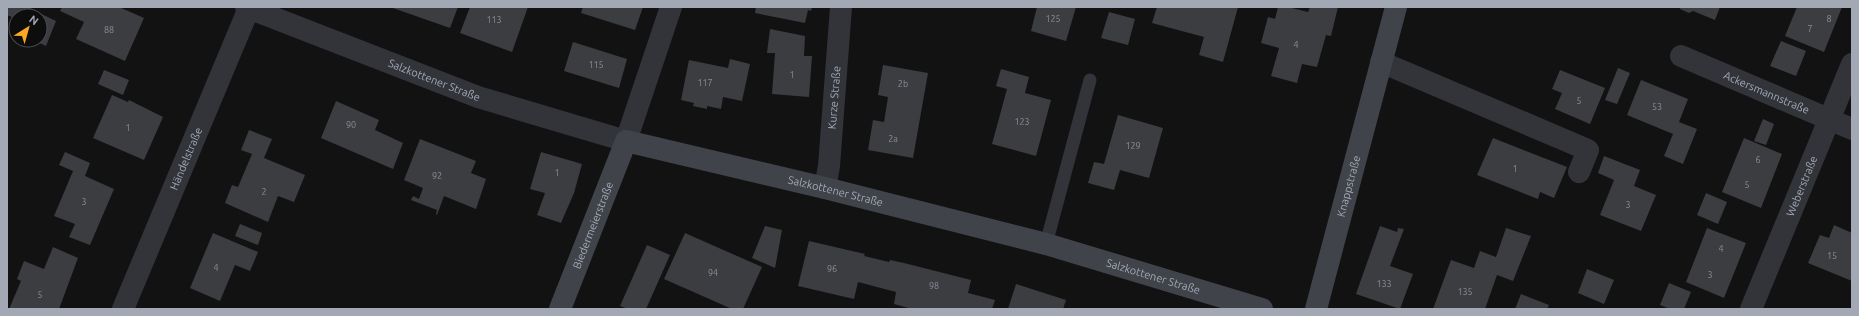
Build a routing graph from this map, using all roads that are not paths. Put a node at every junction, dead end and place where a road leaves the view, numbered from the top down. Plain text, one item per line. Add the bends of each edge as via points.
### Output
1 (671, 7) edge
2 (841, 7) edge
3 (1396, 7) edge
4 (247, 8) edge
5 (1682, 56) dead end
6 (1381, 62) junction
7 (1852, 64) edge
8 (1090, 80) dead end
9 (1830, 119) junction
10 (1852, 129) edge
11 (626, 141) junction
12 (1579, 172) dead end
13 (826, 188) junction
14 (1046, 244) junction
15 (123, 309) edge
16 (560, 309) edge
17 (1262, 309) edge
18 (1316, 309) edge
19 (1751, 309) edge

1 - 11 street
2 - 13 street, Kurze Straße
3 - 6 street, Knappstraße
4 - 11 street, Salzkottener Straße via 478,97
4 - 15 street, Händelstraße
5 - 9 street, Ackersmannstraße
6 - 12 street via 1588,150
6 - 18 street, Knappstraße
7 - 9 street, Weberstraße
8 - 14 lane
9 - 10 street, Ackersmannstraße
9 - 19 street, Weberstraße
11 - 13 street, Salzkottener Straße
11 - 16 street, Biedermeierstraße
13 - 14 street, Salzkottener Straße
14 - 17 street, Salzkottener Straße

